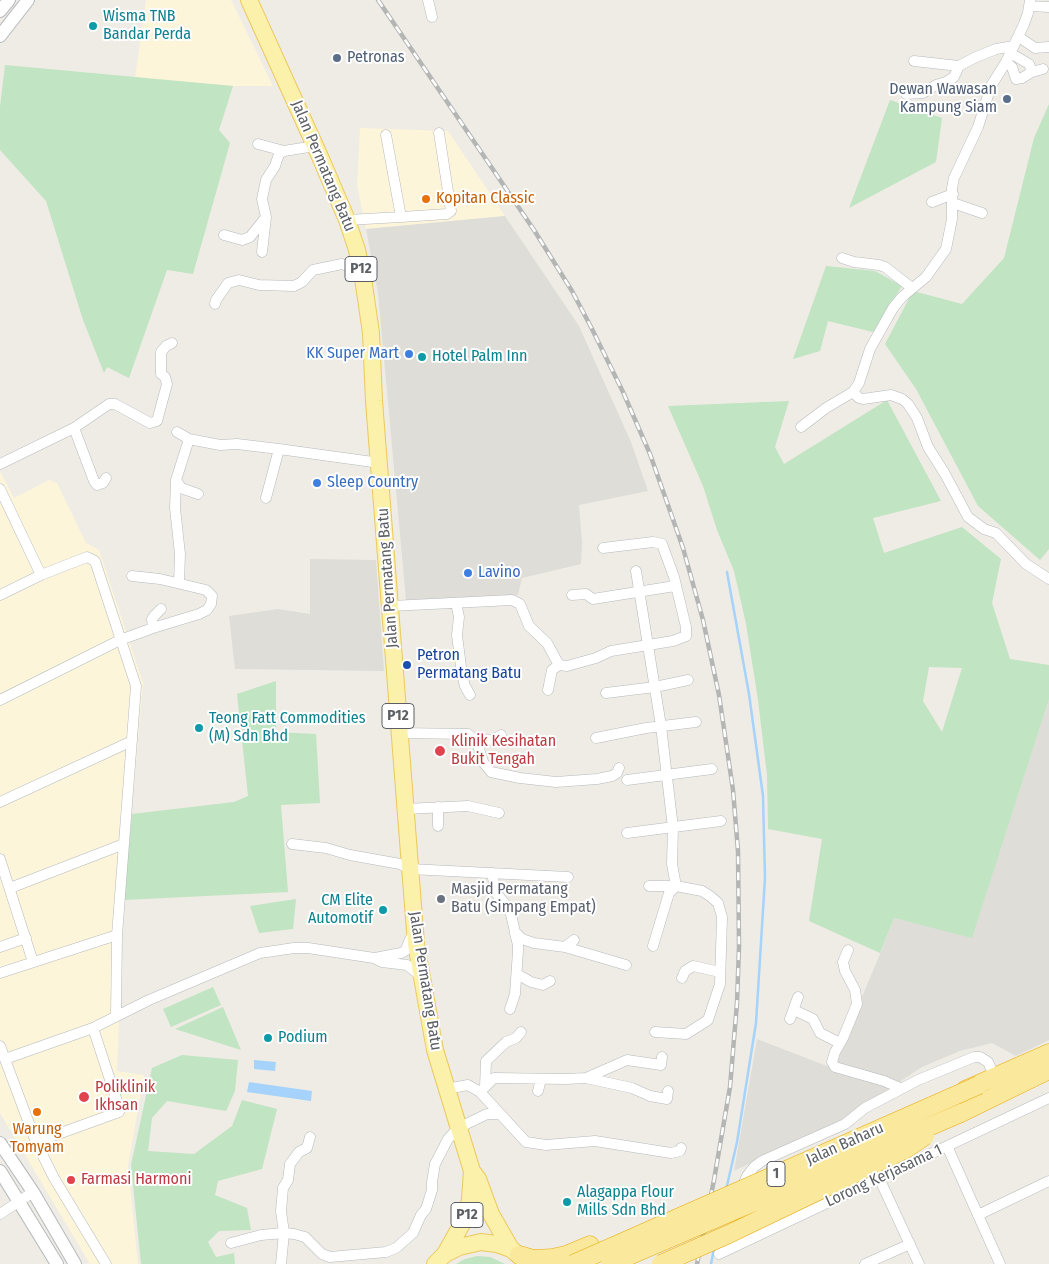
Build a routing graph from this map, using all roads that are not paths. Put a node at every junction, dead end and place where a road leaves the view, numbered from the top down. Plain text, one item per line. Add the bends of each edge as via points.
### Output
1 (9, 0) edge
2 (249, 0) edge
3 (428, 0) edge
4 (24, 1) edge
5 (1030, 3) edge
6 (1049, 7) edge
7 (0, 11) edge
8 (432, 17) dead end
9 (0, 36) edge
10 (1049, 47) edge
11 (1012, 49) junction
12 (914, 61) dead end
13 (959, 66) junction
14 (1043, 69) dead end
15 (1032, 72) junction
16 (906, 94) dead end
17 (440, 134) dead end
18 (386, 135) dead end
19 (258, 144) dead end
20 (315, 146) junction
21 (284, 151) junction
22 (953, 198) junction
23 (932, 202) dead end
24 (982, 213) dead end
25 (266, 217) junction
26 (401, 217) junction
27 (347, 220) junction
28 (224, 235) dead end
29 (262, 252) dead end
30 (842, 258) dead end
31 (363, 278) junction
32 (912, 288) junction
33 (216, 304) dead end
34 (172, 343) dead end
35 (853, 392) junction
36 (801, 427) dead end
37 (74, 428) junction
38 (177, 432) dead end
39 (189, 440) junction
40 (278, 449) junction
41 (0, 464) edge
42 (380, 464) junction
43 (106, 478) dead end
44 (176, 480) junction
45 (0, 489) edge
46 (198, 494) dead end
47 (266, 498) dead end
48 (603, 548) dead end
49 (636, 571) dead end
50 (42, 575) junction
51 (132, 576) dead end
52 (1049, 578) edge
53 (179, 583) junction
54 (675, 586) junction
55 (640, 592) junction
56 (572, 595) dead end
57 (0, 596) edge
58 (456, 603) junction
59 (391, 606) junction
60 (161, 609) dead end
61 (153, 628) junction
62 (120, 640) junction
63 (648, 645) junction
64 (559, 665) junction
65 (688, 680) dead end
66 (656, 687) junction
67 (548, 690) dead end
68 (606, 694) dead end
69 (470, 695) dead end
70 (0, 700) edge
71 (696, 722) dead end
72 (661, 726) junction
73 (399, 733) junction
74 (501, 735) dead end
75 (596, 738) dead end
76 (132, 741) junction
77 (477, 742) junction
78 (619, 768) dead end
79 (712, 770) dead end
80 (667, 774) junction
81 (627, 780) dead end
82 (0, 802) edge
83 (438, 807) junction
84 (405, 809) junction
85 (499, 813) dead end
86 (721, 821) dead end
87 (438, 826) dead end
88 (673, 828) junction
89 (627, 833) dead end
90 (124, 844) junction
91 (292, 844) dead end
92 (0, 859) edge
93 (410, 869) junction
94 (492, 873) junction
95 (568, 877) dead end
96 (649, 886) dead end
97 (676, 886) junction
98 (10, 888) junction
99 (414, 928) junction
100 (515, 932) junction
101 (117, 935) junction
102 (26, 938) junction
103 (653, 946) dead end
104 (0, 947) edge
105 (848, 950) dead end
106 (374, 958) junction
107 (34, 962) junction
108 (626, 965) dead end
109 (720, 972) junction
110 (0, 973) edge
111 (517, 974) junction
112 (421, 976) junction
113 (682, 978) dead end
114 (550, 981) dead end
115 (116, 997) junction
116 (798, 997) dead end
117 (149, 1000) junction
118 (510, 1009) dead end
119 (116, 1016) junction
120 (93, 1028) junction
121 (522, 1032) dead end
122 (655, 1032) dead end
123 (840, 1043) junction
124 (0, 1046) edge
125 (1049, 1053) edge
126 (662, 1057) dead end
127 (5, 1059) junction
128 (1049, 1070) edge
129 (586, 1078) junction
130 (541, 1079) junction
131 (987, 1081) junction
132 (900, 1088) junction
133 (446, 1089) junction
134 (483, 1090) junction
135 (538, 1091) dead end
136 (668, 1091) dead end
137 (1049, 1098) edge
138 (968, 1109) junction
139 (499, 1114) junction
140 (458, 1128) junction
141 (310, 1137) dead end
142 (36, 1142) junction
143 (0, 1143) edge
144 (947, 1146) junction
145 (681, 1148) dead end
146 (472, 1171) junction
147 (0, 1172) edge
148 (879, 1178) junction
149 (1049, 1181) edge
150 (32, 1192) junction
151 (18, 1202) junction
152 (0, 1214) edge
153 (978, 1215) junction
154 (284, 1233) junction
155 (741, 1243) junction
156 (231, 1244) dead end
157 (910, 1244) junction
158 (719, 1254) dead end
159 (519, 1256) edge
160 (440, 1259) edge
161 (57, 1264) edge
162 (75, 1264) edge
163 (106, 1264) edge
164 (281, 1264) edge
165 (574, 1264) edge
166 (610, 1264) edge
167 (661, 1264) edge
168 (865, 1264) edge
169 (919, 1264) edge
170 (1000, 1264) edge

1 - 7 street
2 - 20 main road, Jalan Permatang Batu / P12
3 - 8 street
4 - 9 street
5 - 6 street
5 - 11 street
10 - 11 street
11 - 13 street via 988,52
11 - 15 street via 1029,64
11 - 15 street via 1016,79
11 - 22 street via 991,86 978,127 954,178
12 - 13 street
13 - 16 street via 954,77 946,82 936,84 923,93
14 - 15 street
17 - 26 street via 451,211 448,214
18 - 26 street
19 - 21 street
20 - 21 street
20 - 27 main road, Jalan Permatang Batu / P12
21 - 25 street via 279,154 264,186 262,199
22 - 23 street
22 - 24 street
22 - 32 street via 946,250 926,277
25 - 28 street via 250,237 242,240
25 - 29 street
26 - 27 street
27 - 31 main road, Jalan Permatang Batu / P12
30 - 32 street via 885,267
31 - 33 street via 342,264 313,270 294,286 259,286 239,280 228,282
31 - 42 main road, Jalan Permatang Batu / P12 via 371,333
32 - 35 street via 881,327
34 - 37 street via 161,352 161,374 167,384 157,420 150,423 115,404 109,404
35 - 36 street
35 - 52 street via 863,399 891,395 908,404 936,463 968,517 996,533 1026,564
37 - 41 street
37 - 43 street via 94,481 97,485
38 - 39 street
39 - 40 street
39 - 44 street
40 - 42 street
40 - 47 street
42 - 59 main road, Jalan Permatang Batu / P12
44 - 46 street via 181,488
44 - 53 street
45 - 50 street
48 - 54 street via 653,542 662,544
49 - 55 street
50 - 57 street
50 - 62 street via 87,558 95,561
51 - 53 street
53 - 61 street via 206,590 212,596 211,604 199,614
54 - 55 street
54 - 63 street via 686,636
55 - 56 street via 593,599 586,594
55 - 63 street
58 - 59 street
58 - 64 street via 512,600 520,604 529,626 547,643
58 - 69 street via 462,675
59 - 73 main road, Jalan Permatang Batu / P12
60 - 61 street via 152,619
61 - 62 street
62 - 70 street
62 - 76 street via 136,686
63 - 64 street via 611,651 567,666
63 - 66 street
64 - 67 street via 552,670
65 - 66 street
66 - 68 street
66 - 72 street
71 - 72 street
72 - 75 street
72 - 80 street
73 - 77 street via 468,734
73 - 84 main road, Jalan Permatang Batu / P12
74 - 77 street
76 - 82 street
76 - 90 street
77 - 78 street via 483,762 491,772 520,778 556,782 597,779 612,776
79 - 80 street
80 - 81 street
80 - 88 street
83 - 84 street
83 - 85 street via 468,806
83 - 87 street
84 - 93 main road, Jalan Permatang Batu / P12
86 - 88 street
88 - 89 street
88 - 97 street via 672,864
90 - 98 street
90 - 101 street
91 - 93 street via 326,848
92 - 98 street
93 - 94 street
93 - 99 main road, Jalan Permatang Batu / P12
94 - 95 street
94 - 100 street via 496,893 510,910
96 - 97 street
97 - 103 street via 669,893
97 - 109 street via 702,891 718,903 722,917
98 - 102 street
99 - 106 street via 405,951
99 - 112 main road, Jalan Permatang Batu / P12
100 - 108 street via 522,939 534,943 570,943
100 - 111 street
101 - 107 street
101 - 115 street
102 - 104 street
102 - 107 street
105 - 123 street via 843,962 855,990 857,1004
106 - 112 street via 407,965
106 - 117 street via 302,948 260,953
107 - 110 street
109 - 113 street via 692,966
109 - 122 street via 720,984 708,1020 686,1034
111 - 114 street via 543,985
111 - 118 street
112 - 133 main road, Jalan Permatang Batu / P12
115 - 117 street via 129,1002
115 - 119 street
116 - 123 street via 792,1015 813,1019 820,1032
117 - 119 street
119 - 120 street
120 - 127 street
120 - 142 street via 119,1112
121 - 134 street via 486,1061
123 - 132 street via 832,1062 835,1067 884,1080
124 - 127 street
125 - 131 highway, 1
126 - 129 street via 662,1065 627,1060
127 - 142 street
128 - 138 highway, 1
129 - 130 street
129 - 136 street via 667,1099
130 - 134 street via 494,1078
130 - 135 street
131 - 132 street via 988,1062 974,1057
131 - 159 highway via 882,1117 566,1255 533,1259
131 - 165 highway, Jalan Baharu / 1, bridge
132 - 155 street via 845,1124 754,1166 736,1202 734,1230
133 - 134 street via 468,1085
133 - 140 main road, Jalan Permatang Batu / P12
134 - 139 street
137 - 144 street, Lorong Kerjasama 1
138 - 166 highway, Jalan Baharu / 1, bridge
138 - 167 highway, bridge via 906,1149
139 - 140 street via 487,1114
139 - 145 street via 526,1142 546,1145 595,1141 671,1153
140 - 146 main road, Jalan Permatang Batu / P12
140 - 154 street via 435,1164 426,1209 413,1233 396,1248 386,1252 330,1257 322,1254 305,1237
141 - 154 street via 307,1148 299,1152 290,1164 288,1180 283,1188 281,1211
142 - 163 street
143 - 150 street
144 - 148 street, Lorong Kerjasama 1
144 - 153 street
146 - 159 main road, Jalan Permatang Batu / P12 via 491,1214
146 - 160 main road, Jalan Permatang Batu / P12 via 467,1215
147 - 151 street
148 - 155 street, Lorong Kerjasama 1
148 - 157 street
149 - 153 street
150 - 151 street
150 - 162 street
151 - 152 street
151 - 161 street
153 - 170 street
154 - 156 street via 261,1235
154 - 164 street
155 - 158 street, Lorong Kerjasama 1
157 - 168 street
157 - 169 street
159 - 160 main road, P12 via 497,1244 481,1242 459,1247

